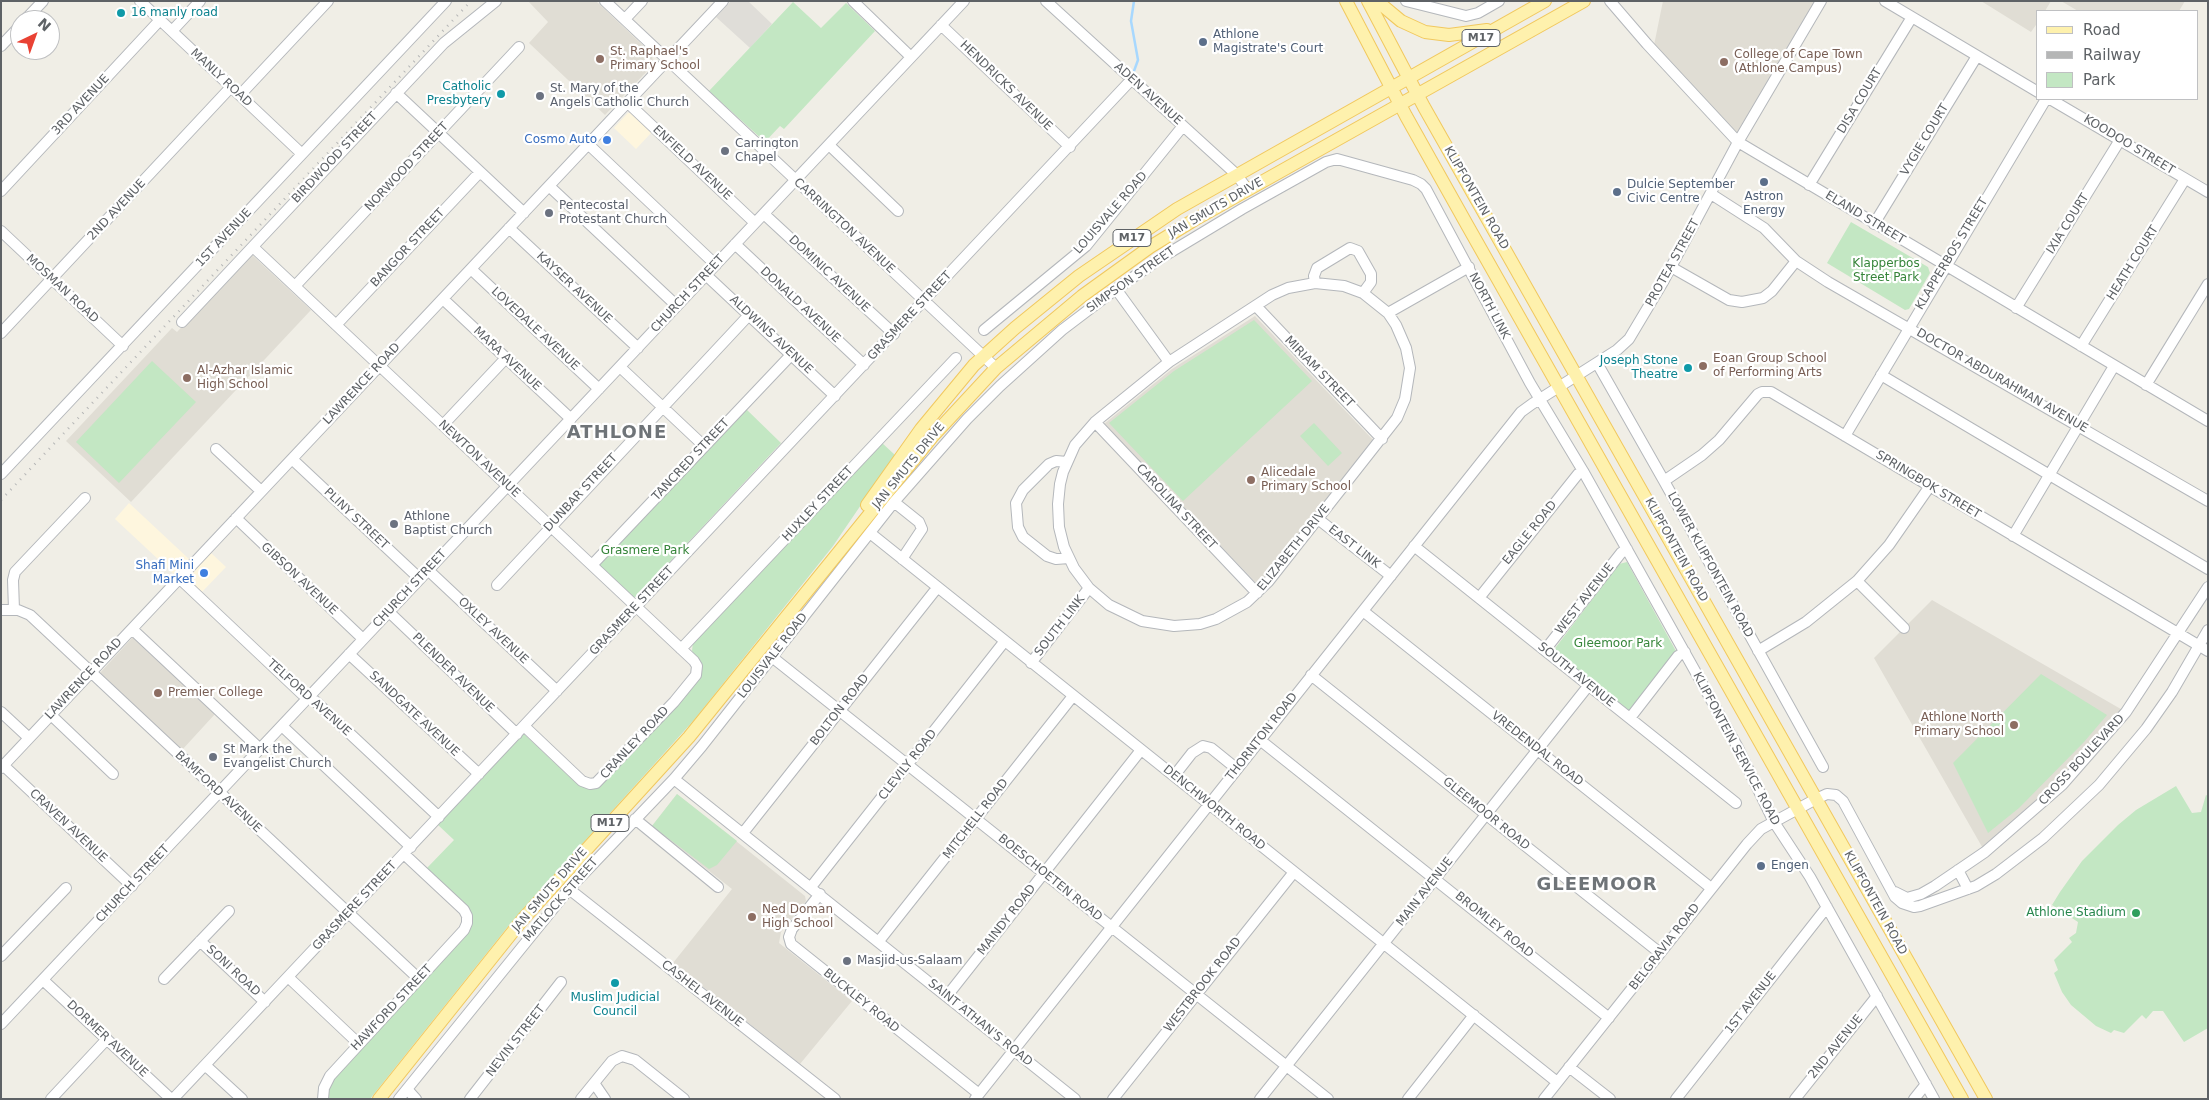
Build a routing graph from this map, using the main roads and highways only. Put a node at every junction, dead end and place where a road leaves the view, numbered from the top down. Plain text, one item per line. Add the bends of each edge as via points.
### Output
1 (1346, 1) edge
2 (1368, 1) edge
3 (1377, 1) edge
4 (1545, 1) edge
5 (1584, 1) edge
6 (1502, 26) junction
7 (1408, 78) junction
8 (1391, 88) junction
9 (1418, 95) junction
10 (1400, 105) junction
11 (840, 548) junction
12 (379, 1099) edge
13 (1962, 1099) edge
14 (1986, 1099) edge

1 - 8 main road, KLIPFONTEIN ROAD
2 - 7 main road, KLIPFONTEIN ROAD
3 - 6 main road via 1401,21 1430,33 1468,34
4 - 6 main road, JAN SMUTS DRIVE / M17
5 - 9 main road, JAN SMUTS DRIVE / M17
6 - 7 main road, JAN SMUTS DRIVE / M17
7 - 8 main road, JAN SMUTS DRIVE / M17
7 - 9 main road, KLIPFONTEIN ROAD
8 - 10 main road, KLIPFONTEIN ROAD
8 - 11 main road, JAN SMUTS DRIVE / M17 via 1176,209 1042,305 983,356 921,429 845,536
9 - 10 main road, JAN SMUTS DRIVE / M17
9 - 14 main road, KLIPFONTEIN ROAD
10 - 11 main road, JAN SMUTS DRIVE / M17 via 1194,220 1116,271 1050,322 996,368 932,437
10 - 13 main road, KLIPFONTEIN ROAD
11 - 12 main road, JAN SMUTS DRIVE / M17 via 689,737 523,920

